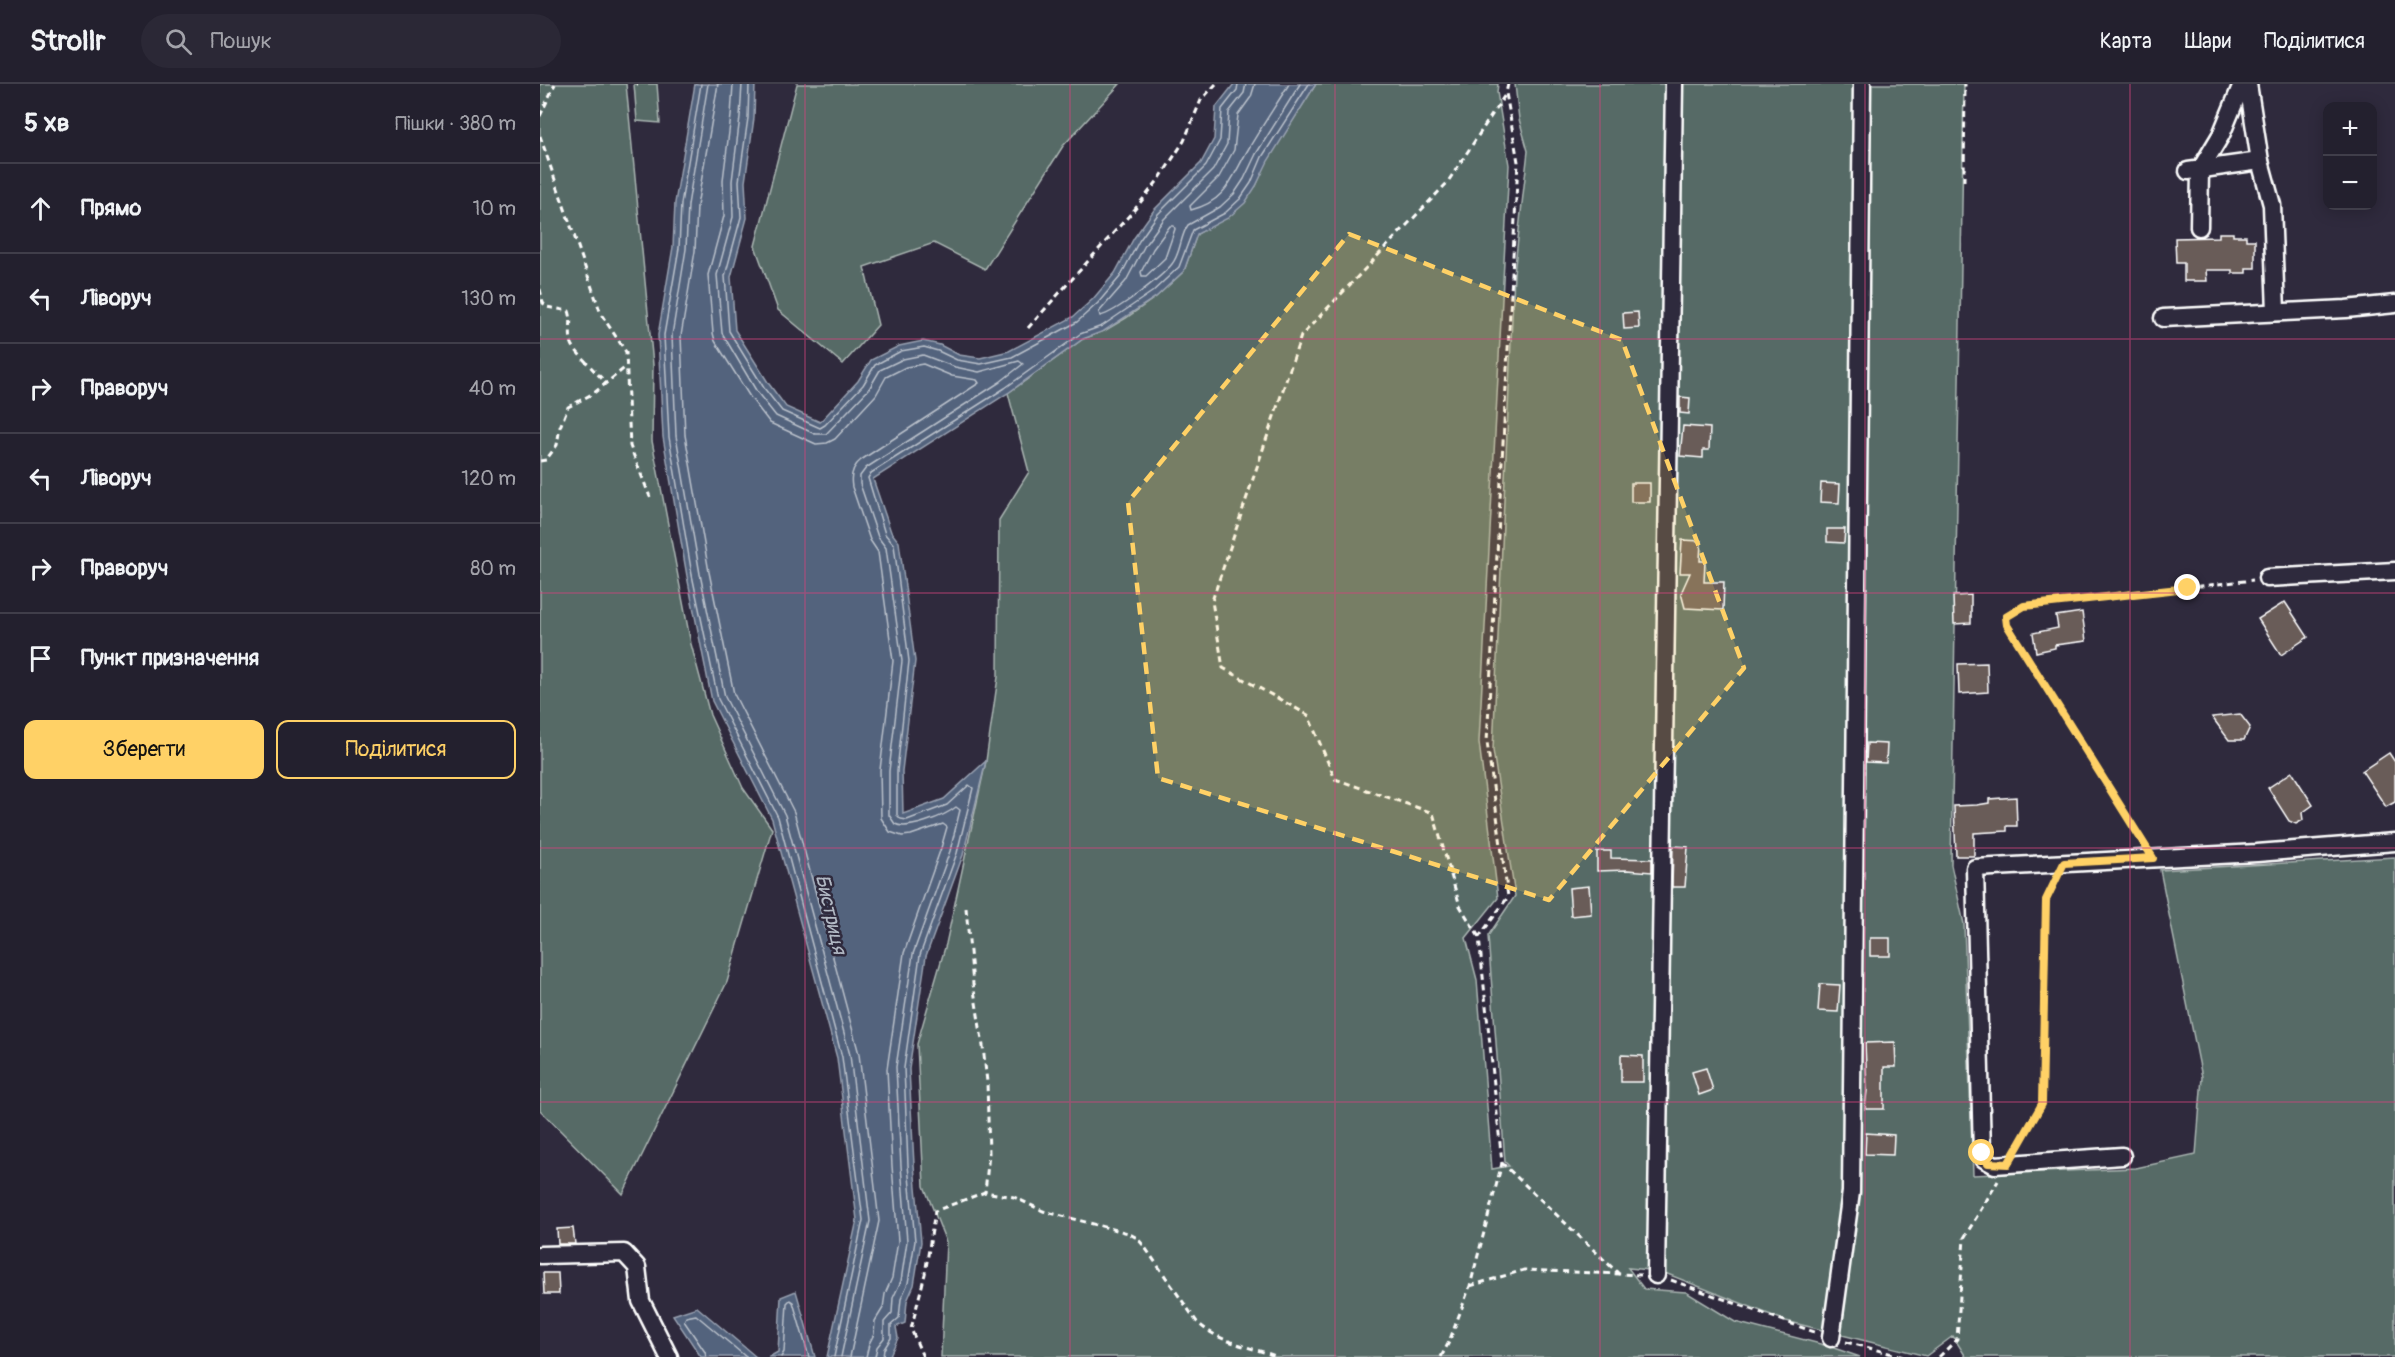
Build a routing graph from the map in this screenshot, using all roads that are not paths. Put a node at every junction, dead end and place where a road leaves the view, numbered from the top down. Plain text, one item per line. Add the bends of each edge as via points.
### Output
1 (1674, 84) edge
2 (1862, 84) edge
3 (2242, 84) edge
4 (2248, 84) edge
5 (2260, 161) junction
6 (2194, 171) junction
7 (2199, 227) dead end
8 (2395, 304) edge
9 (2276, 312) junction
10 (2163, 318) dead end
11 (2395, 571) edge
12 (2267, 578) road end
13 (2395, 842) edge
14 (2122, 1156) dead end
15 (540, 1255) edge
16 (1656, 1275) road end
17 (1831, 1338) road end
18 (669, 1357) edge

1 - 16 street
2 - 17 street via 1851,1192
3 - 6 street via 2221,135
4 - 5 street
5 - 6 street
5 - 9 street via 2272,205
6 - 7 street
8 - 9 street
9 - 10 street
11 - 12 street
13 - 14 street via 1975,868 1982,1153 1988,1163 2008,1164
15 - 18 street via 624,1253 637,1267 641,1301

